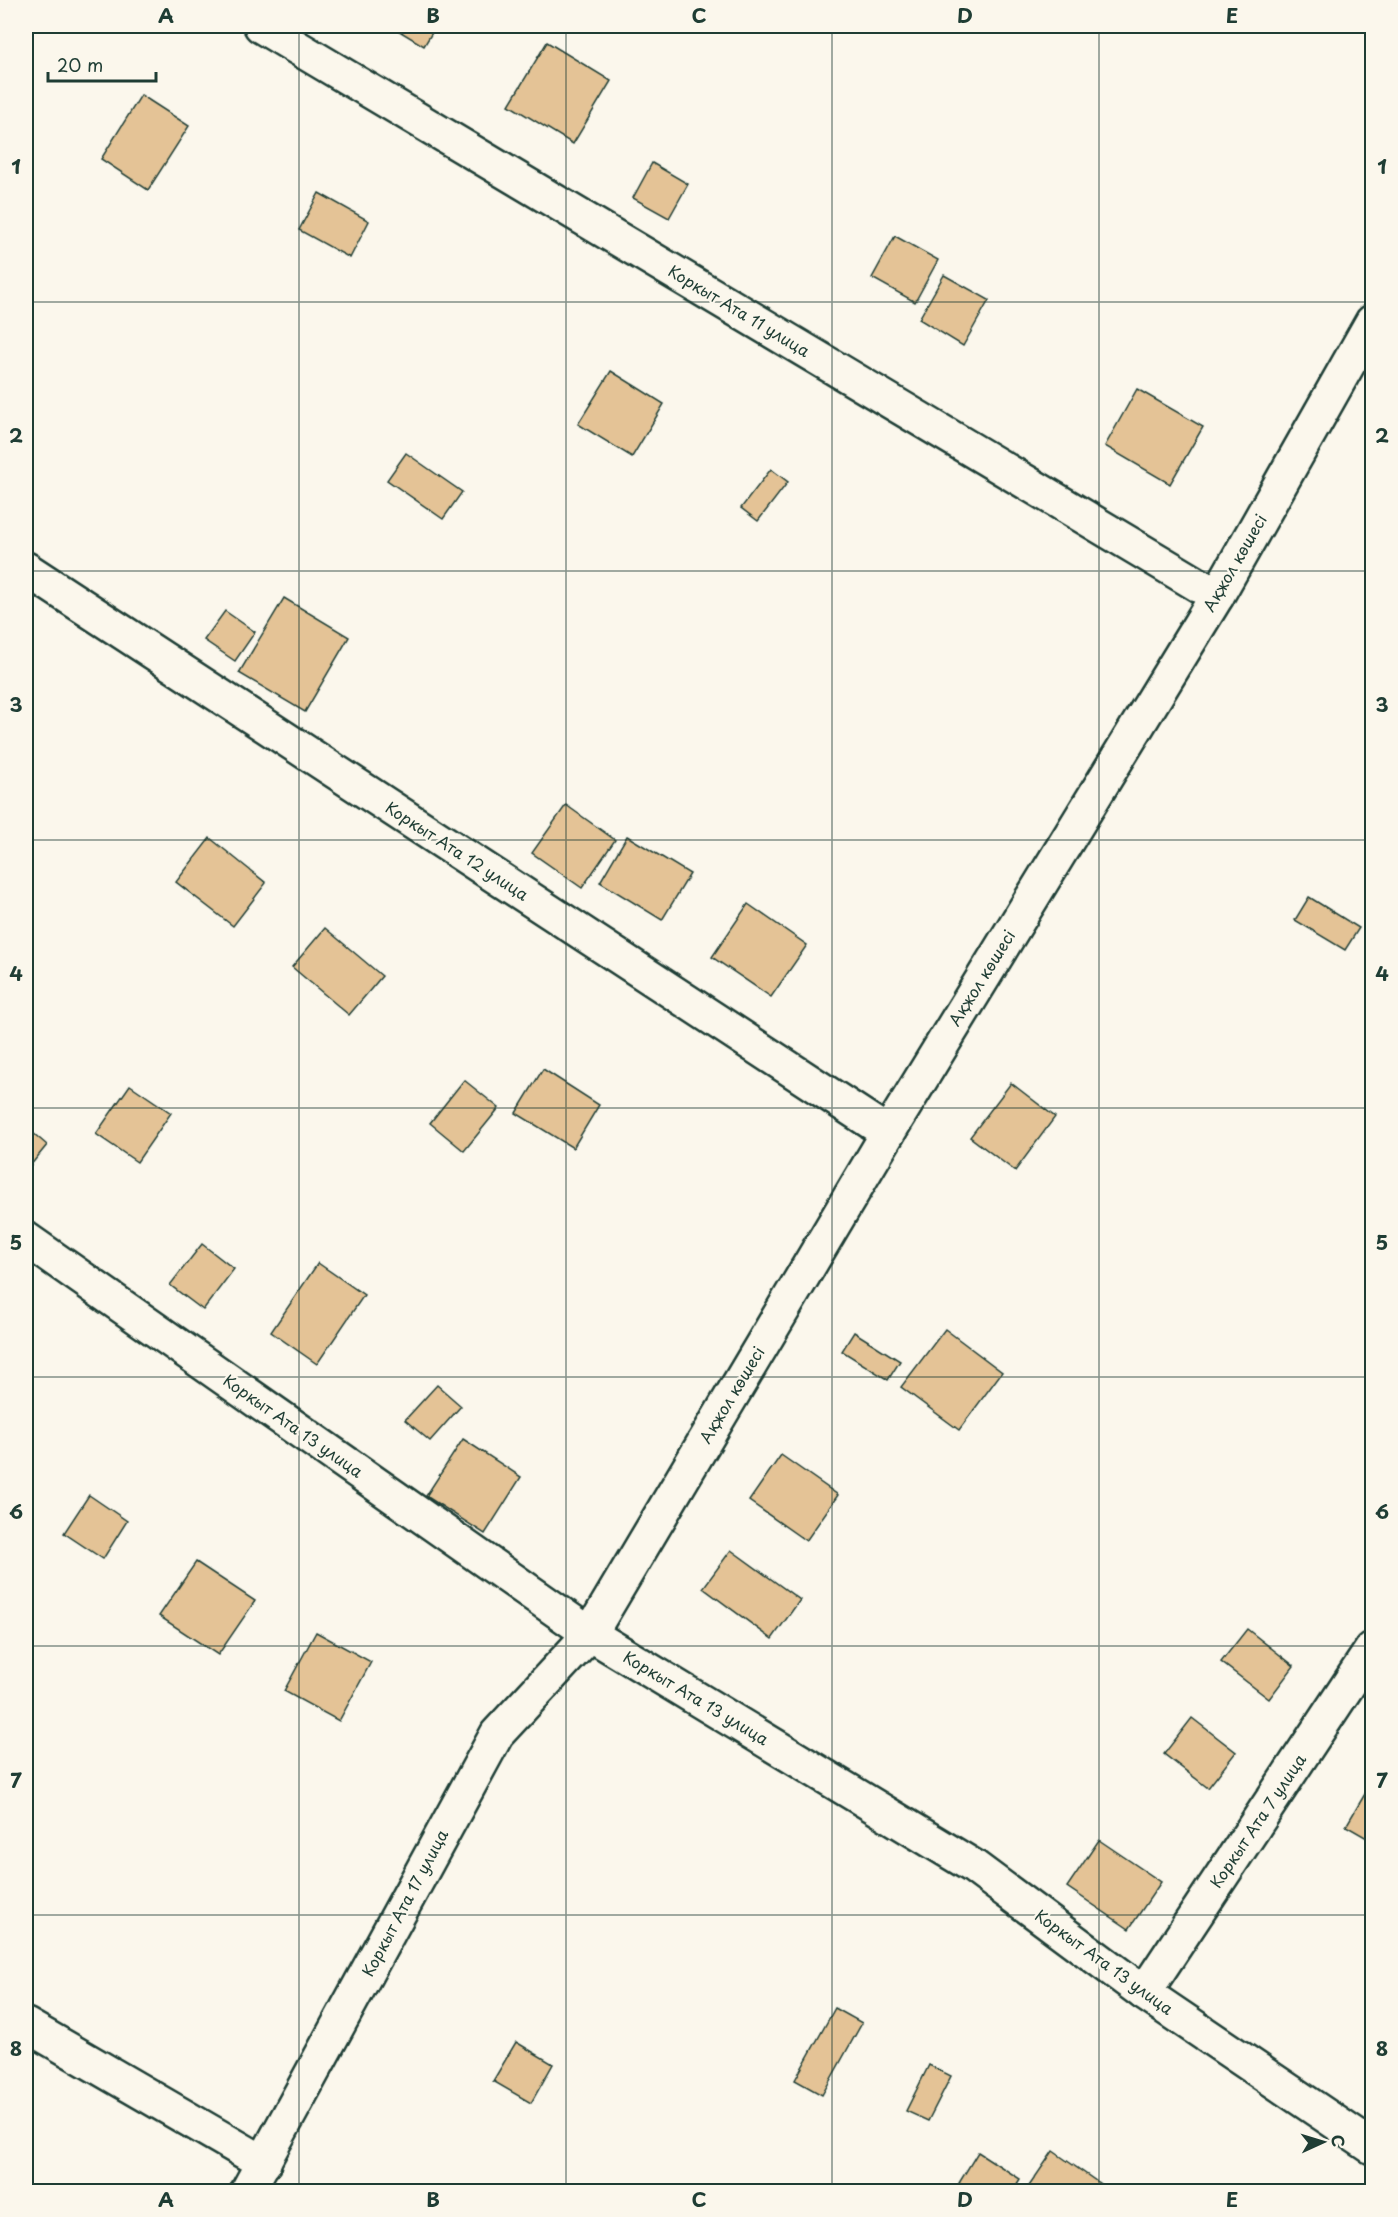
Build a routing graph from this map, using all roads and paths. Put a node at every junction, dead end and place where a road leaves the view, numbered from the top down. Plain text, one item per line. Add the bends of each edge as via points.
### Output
1 (261, 26) edge
2 (1372, 322) edge
3 (26, 569) edge
4 (1217, 596) junction
5 (888, 1133) junction
6 (26, 1239) edge
7 (590, 1634) junction
8 (1372, 1649) edge
9 (1144, 1993) junction
10 (26, 2025) edge
11 (1372, 2147) edge
12 (264, 2163) junction
13 (247, 2192) edge

1 - 4 street, Коркыт Ата 11 улица
2 - 4 street, Ақжол көшесі
3 - 5 street, Коркыт Ата 12 улица
4 - 5 street, Ақжол көшесі
5 - 7 street, Ақжол көшесі
6 - 7 street, Коркыт Ата 13 улица
7 - 9 street, Коркыт Ата 13 улица via 973,1866
7 - 12 street, Коркыт Ата 17 улица via 497,1734
8 - 9 street, Коркыт Ата 7 улица
9 - 11 street, Коркыт Ата 13 улица
10 - 12 street
12 - 13 street, Коркыт Ата 17 улица

